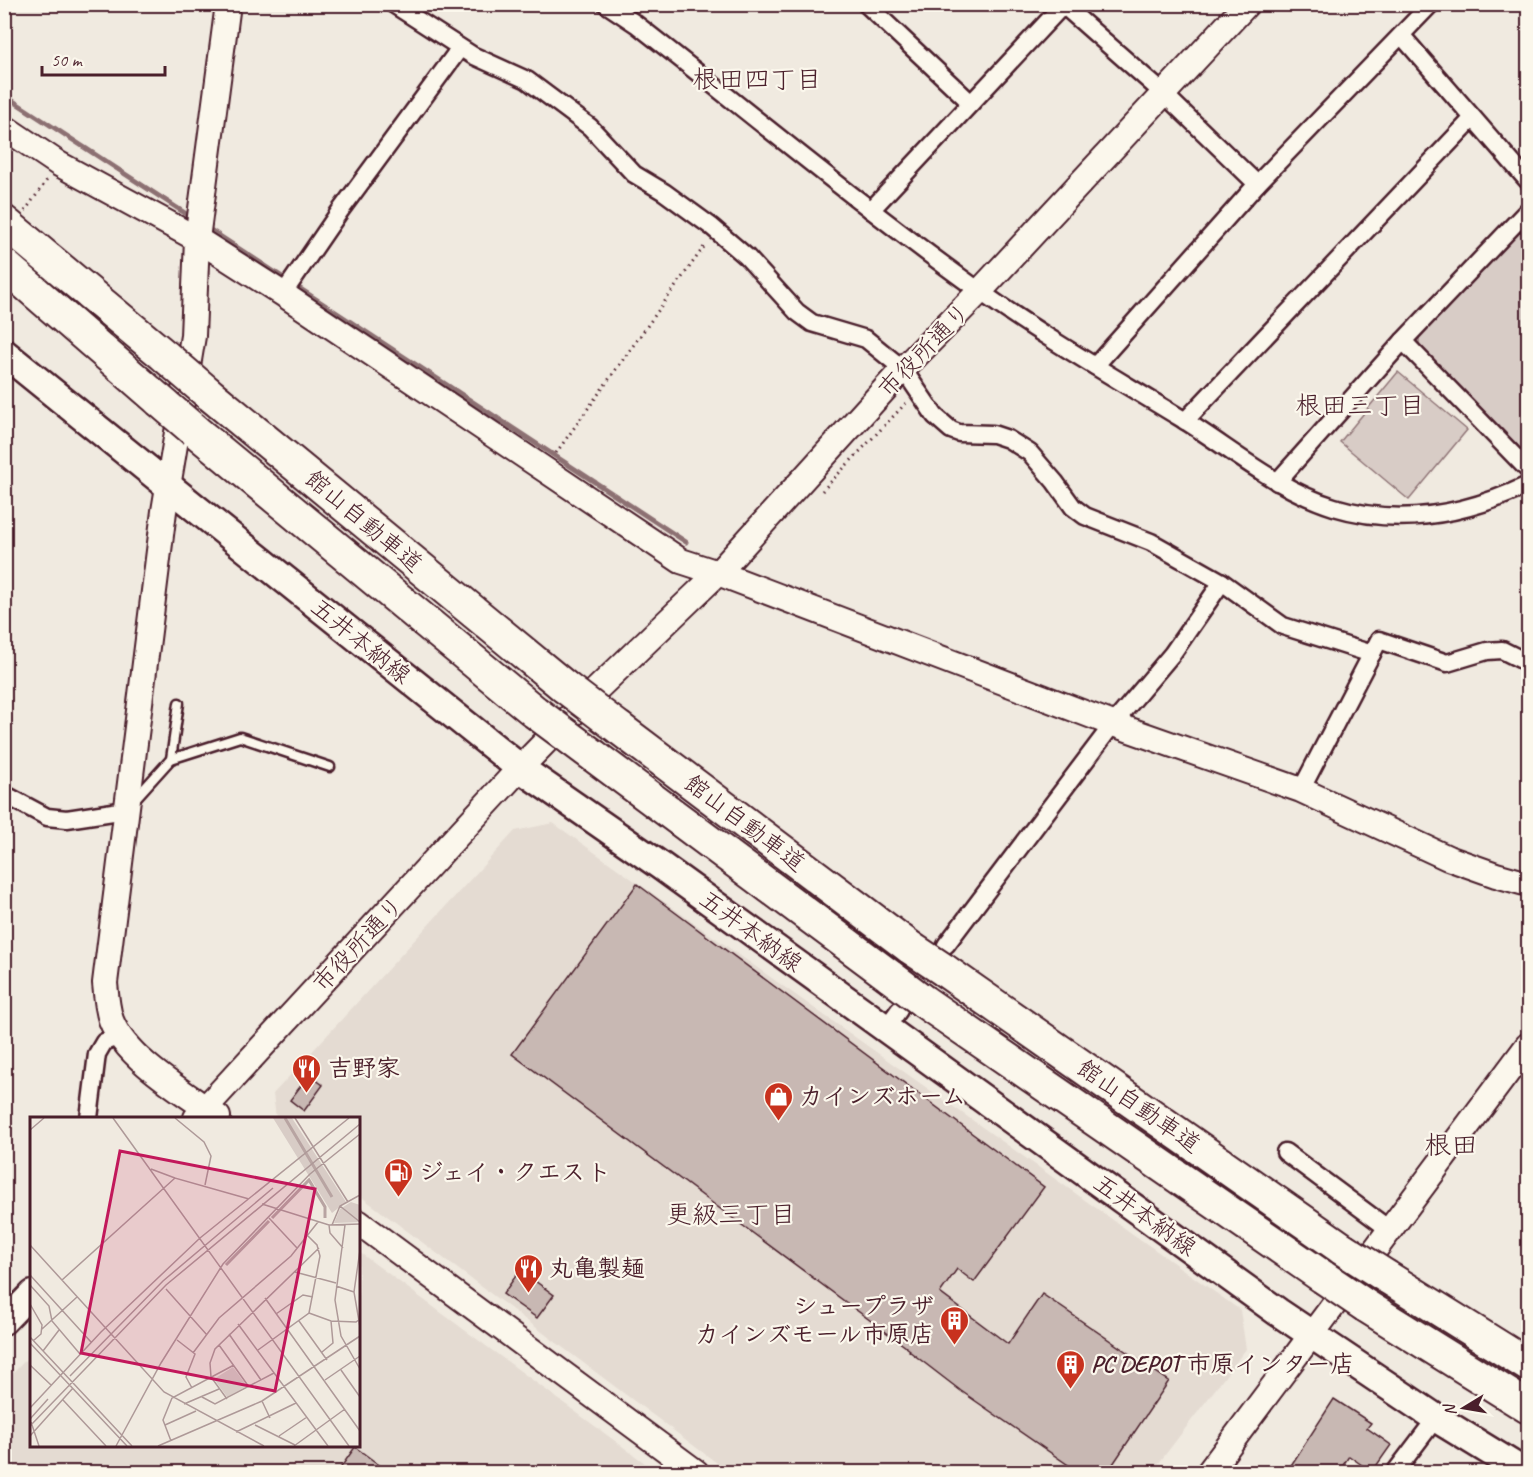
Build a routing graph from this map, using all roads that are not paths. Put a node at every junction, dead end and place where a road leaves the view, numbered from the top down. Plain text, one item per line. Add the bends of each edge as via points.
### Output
1 (228, 4) edge
2 (393, 4) edge
3 (606, 4) edge
4 (637, 4) edge
5 (866, 4) edge
6 (1247, 4) edge
7 (1431, 4) edge
8 (1063, 5) edge
9 (636, 24) junction
10 (1402, 36) junction
11 (460, 48) junction
12 (1163, 93) junction
13 (971, 104) junction
14 (1473, 118) junction
15 (4, 127) edge
16 (1528, 181) edge
17 (1257, 184) junction
18 (872, 210) junction
19 (1528, 210) edge
20 (15, 217) edge
21 (197, 239) junction
22 (4, 265) edge
23 (980, 291) junction
24 (283, 294) junction
25 (1403, 341) junction
26 (4, 353) edge
27 (1095, 366) junction
28 (903, 369) junction
29 (1185, 421) junction
30 (1528, 470) edge
31 (1277, 482) junction
32 (1528, 485) edge
33 (168, 486) junction
34 (718, 573) junction
35 (1222, 582) junction
36 (1372, 654) junction
37 (1528, 663) edge
38 (581, 689) junction
39 (179, 703) dead end
40 (1113, 724) junction
41 (171, 759) junction
42 (330, 767) dead end
43 (520, 768) junction
44 (1301, 790) junction
45 (4, 794) edge
46 (126, 810) junction
47 (1528, 884) edge
48 (945, 957) junction
49 (902, 1013) junction
50 (120, 1036) junction
51 (1528, 1045) edge
52 (207, 1115) edge
53 (89, 1117) edge
54 (1286, 1152) dead end
55 (360, 1223) edge
56 (1390, 1230) junction
57 (30, 1295) edge
58 (4, 1322) edge
59 (1311, 1335) junction
60 (1528, 1365) edge
61 (1528, 1407) edge
62 (1436, 1418) junction
63 (696, 1473) edge
64 (1209, 1473) edge
65 (1395, 1473) edge
66 (1524, 1473) edge

1 - 21 street
2 - 11 street
3 - 9 street
4 - 9 street
5 - 13 street
6 - 12 street, 市役所通り
7 - 10 street
8 - 12 street
8 - 13 street
9 - 18 street
10 - 14 street
10 - 17 street
11 - 24 street
11 - 28 street via 527,80 590,127 634,174 716,230 747,257 812,323 866,339
12 - 17 street
12 - 23 street, 市役所通り
13 - 18 street
14 - 16 street
14 - 29 street
15 - 21 street via 59,164
17 - 27 street
18 - 23 street
19 - 25 street
20 - 38 highway, 館山自動車道, bridge via 208,393
21 - 24 street
21 - 33 street via 192,336
22 - 49 highway, 館山自動車道, bridge via 194,430 535,712 891,977
23 - 27 street
23 - 28 street, 市役所通り
24 - 34 street via 681,561
25 - 30 street
25 - 31 street
26 - 33 main road, 五井本納線
27 - 29 street
28 - 34 street, 市役所通り
28 - 35 street via 935,416 951,429 1008,439 1030,453 1084,516 1151,542
29 - 31 street
31 - 32 street via 1334,507 1399,516 1461,510
33 - 43 main road, 五井本納線
33 - 46 street
34 - 38 street, 市役所通り
34 - 40 street
35 - 36 street via 1283,626
35 - 40 street via 1172,654
36 - 37 street via 1379,640 1447,663 1502,650
36 - 44 street
38 - 43 street, 市役所通り
38 - 48 highway, 館山自動車道, bridge via 619,728 911,948
39 - 41 lane
40 - 44 street
40 - 48 street
41 - 42 lane via 240,737
41 - 46 lane
43 - 49 main road, 五井本納線 via 661,866
43 - 52 street, 市役所通り
44 - 47 street via 1448,858
45 - 46 street via 47,817 67,819
46 - 50 street via 105,983 109,1011
48 - 60 highway, 館山自動車道, bridge via 1344,1249
49 - 59 main road, 五井本納線
49 - 61 highway, 館山自動車道, bridge
50 - 52 street via 130,1051
50 - 53 street via 104,1042 97,1053
51 - 56 street
54 - 56 street
55 - 63 street
56 - 59 street
57 - 58 street
59 - 62 main road, 五井本納線
59 - 64 street
62 - 65 street
62 - 66 main road, 五井本納線

